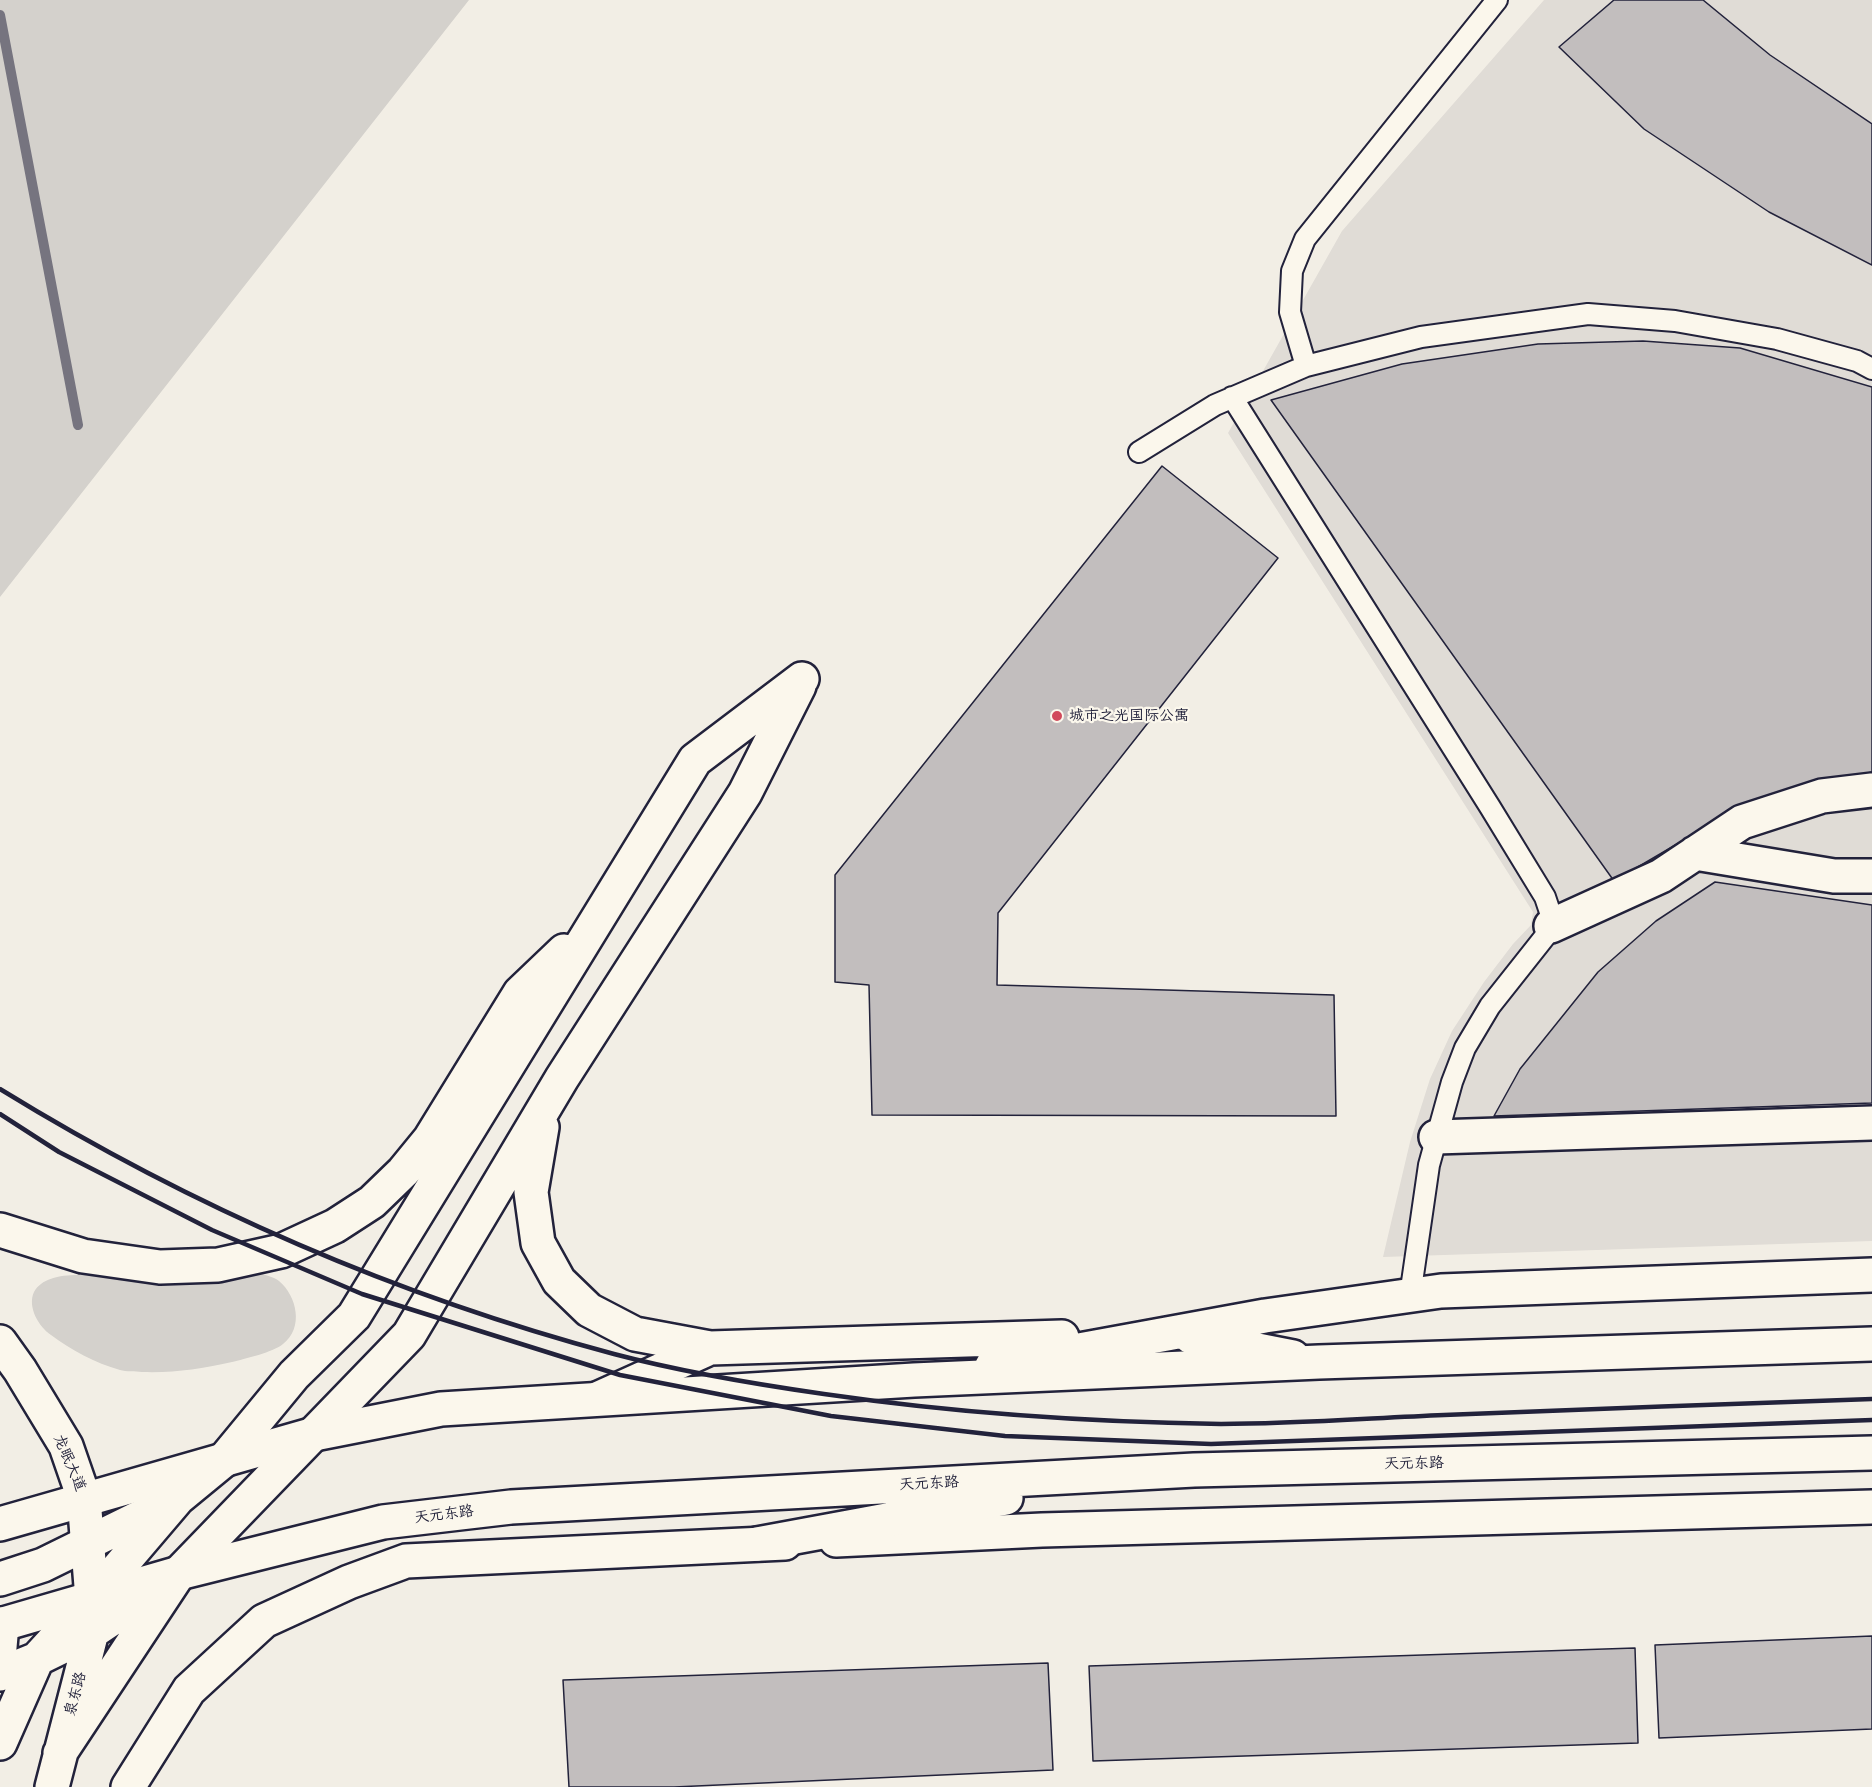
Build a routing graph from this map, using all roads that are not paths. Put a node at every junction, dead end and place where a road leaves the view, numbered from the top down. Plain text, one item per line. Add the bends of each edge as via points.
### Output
1 (1497, 0) edge
2 (1306, 366) junction
3 (1872, 369) edge
4 (1232, 397) junction
5 (1139, 452) dead end
6 (1872, 790) edge
7 (1695, 853) junction
8 (1872, 876) edge
9 (597, 918) junction
10 (1551, 926) junction
11 (562, 1078) junction
12 (1872, 1123) edge
13 (1436, 1137) junction
14 (0, 1230) edge
15 (1872, 1275) edge
16 (1410, 1296) junction
17 (1171, 1333) junction
18 (0, 1342) edge
19 (1872, 1344) edge
20 (710, 1348) junction
21 (1319, 1362) junction
22 (914, 1380) junction
23 (595, 1400) junction
24 (314, 1434) junction
25 (1872, 1453) edge
26 (223, 1461) junction
27 (1138, 1473) junction
28 (84, 1498) junction
29 (178, 1498) junction
30 (1872, 1507) edge
31 (0, 1524) edge
32 (757, 1544) junction
33 (179, 1573) junction
34 (0, 1579) edge
35 (92, 1599) junction
36 (1, 1627) edge
37 (92, 1632) junction
38 (37, 1659) junction
39 (0, 1674) edge
40 (0, 1743) edge
41 (60, 1753) junction
42 (52, 1787) edge
43 (128, 1787) edge

1 - 2 lane via 1305,239 1292,271 1290,312
2 - 3 lane via 1421,336 1588,314 1676,321 1777,339 1857,361
2 - 4 lane
4 - 5 lane
4 - 10 lane via 1549,904
6 - 7 main road via 1822,796 1742,822
7 - 8 main road via 1834,876
7 - 10 main road via 1661,876
9 - 11 main road via 695,760 802,679 745,793
9 - 14 main road via 520,993 430,1139 403,1173 372,1202 335,1226 281,1251 218,1265 160,1267 83,1256
9 - 26 main road via 354,1316 294,1375
10 - 13 lane via 1476,1026 1452,1082
11 - 20 main road via 540,1132 531,1192 537,1243 558,1281 589,1310 635,1334
11 - 24 main road via 409,1335
12 - 13 main road
13 - 16 lane
15 - 16 main road
16 - 17 main road
17 - 20 main road
17 - 21 main road
17 - 22 main road
18 - 28 main road, 龙眠大道 via 66,1446
19 - 21 main road
20 - 23 main road
21 - 22 main road
22 - 23 main road
23 - 24 main road via 441,1409
24 - 26 main road
24 - 29 main road
24 - 33 main road
25 - 27 main road, 天元东路
26 - 28 main road
26 - 29 main road
27 - 32 main road
27 - 33 main road, 天元东路 via 511,1507 383,1522
28 - 31 main road
28 - 35 main road, 龙眠大道
29 - 34 main road via 43,1565
29 - 35 main road
30 - 32 main road via 1042,1530
32 - 43 main road via 406,1561 349,1582 264,1621 189,1690
33 - 35 main road, 天元东路
33 - 37 main road
33 - 41 main road
35 - 36 main road, 天元东路
35 - 37 main road, 泉东路
35 - 38 main road
37 - 38 main road
37 - 41 main road, 泉东路
38 - 39 main road
38 - 40 main road
41 - 42 main road, 泉东路

